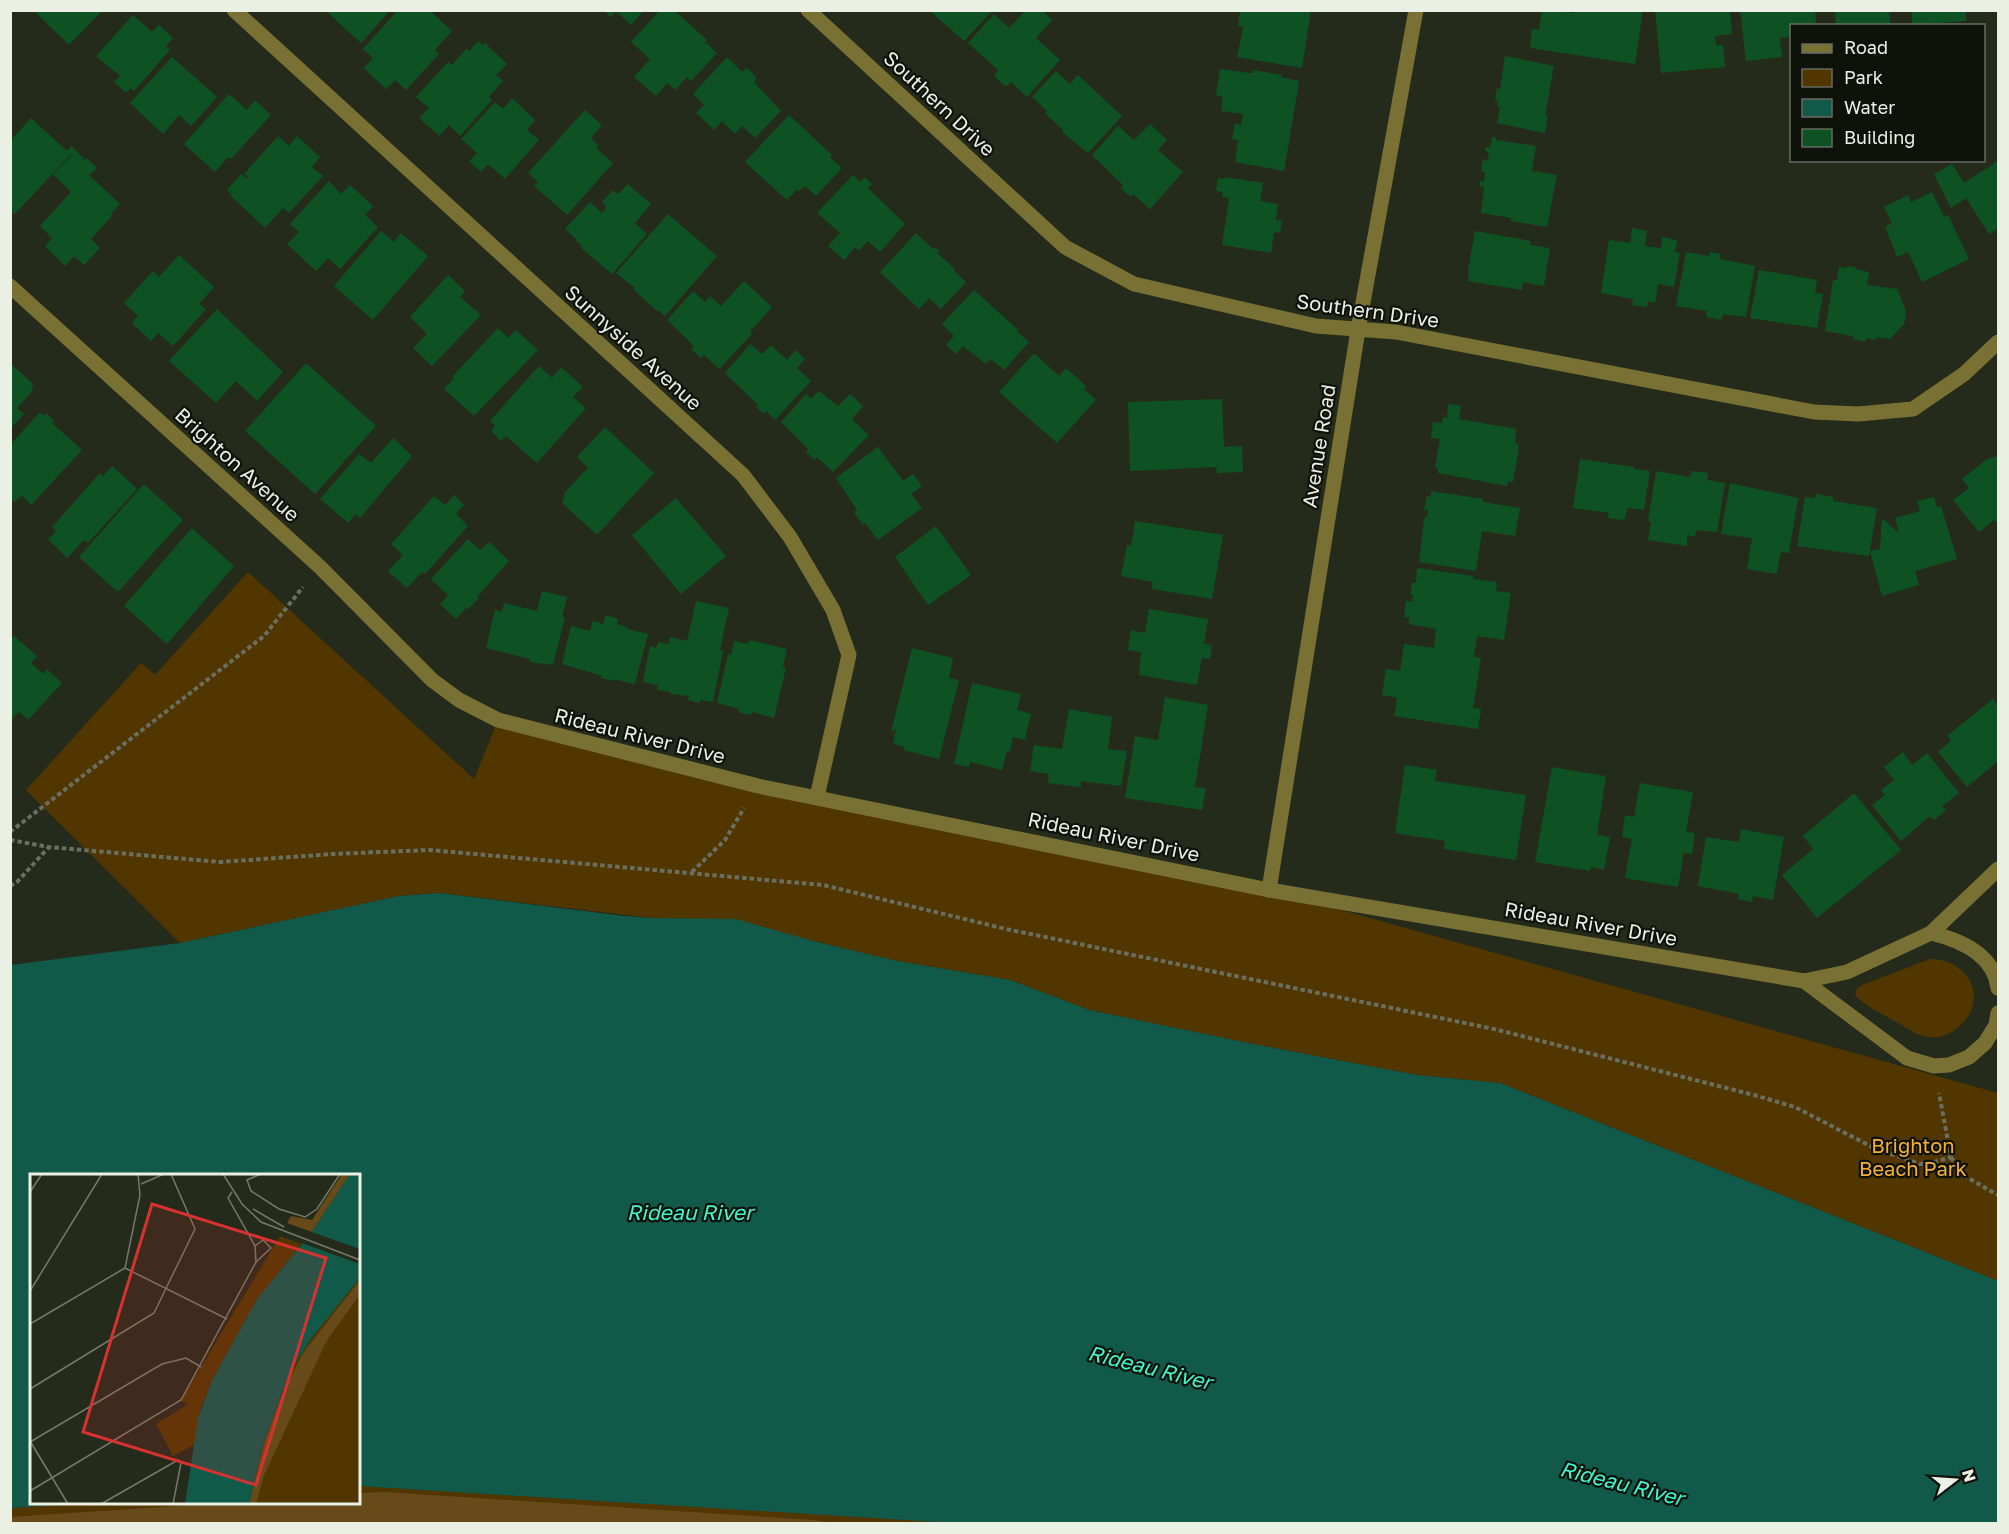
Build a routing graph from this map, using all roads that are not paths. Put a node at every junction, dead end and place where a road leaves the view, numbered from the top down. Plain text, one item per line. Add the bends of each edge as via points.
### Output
1 (234, 10) edge
2 (808, 10) edge
3 (1416, 10) edge
4 (10, 286) edge
5 (1358, 330) junction
6 (1998, 342) edge
7 (432, 680) joint
8 (817, 797) junction
9 (1998, 869) edge
10 (1269, 890) junction
11 (1931, 933) junction
12 (1804, 981) junction
13 (1998, 988) edge
14 (1998, 1013) edge

1 - 8 street, Sunnyside Avenue via 743,475 790,537 833,610 849,655
2 - 5 street, Southern Drive via 1065,247 1134,284 1294,322
3 - 5 street, Avenue Road
4 - 7 street, Brighton Avenue via 320,567
5 - 6 street, Southern Drive via 1396,332 1814,412 1858,414 1912,409 1964,374
5 - 10 street, Avenue Road
7 - 8 street, Rideau River Drive via 459,700 498,720 758,786
8 - 10 street, Rideau River Drive
9 - 11 street, Rideau River Drive
10 - 12 street, Rideau River Drive
11 - 12 street, Rideau River Drive via 1847,972
11 - 13 street via 1973,948 1988,963
12 - 14 street, Rideau River Drive via 1907,1058 1934,1066 1969,1057 1985,1043

